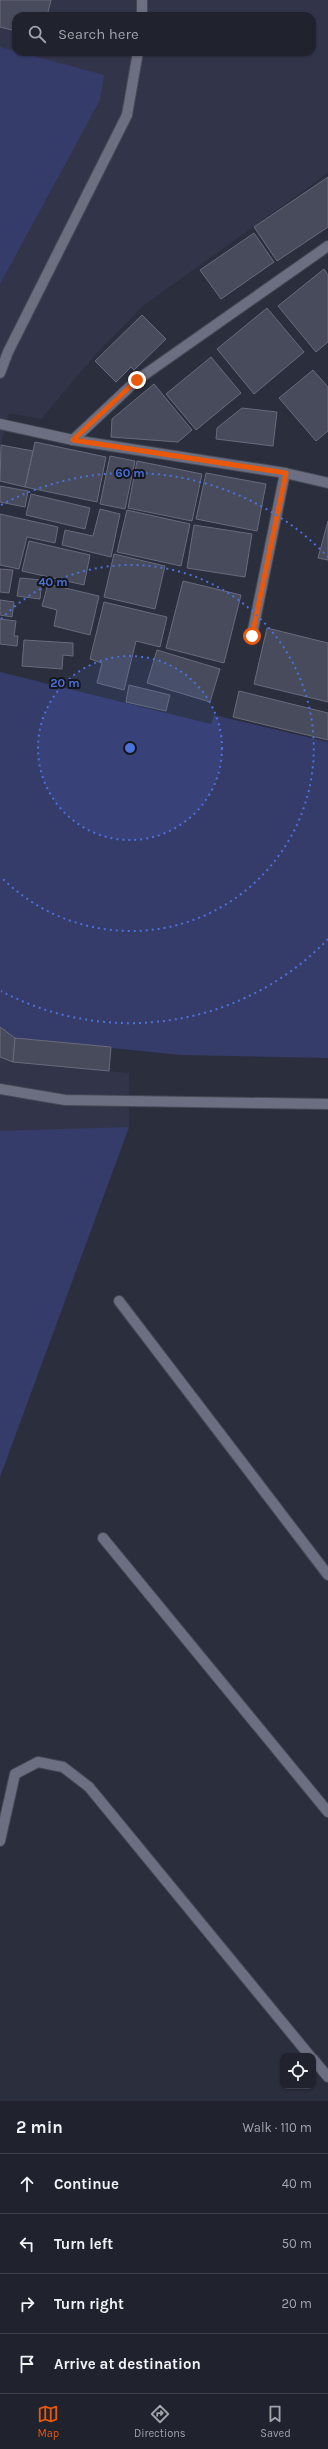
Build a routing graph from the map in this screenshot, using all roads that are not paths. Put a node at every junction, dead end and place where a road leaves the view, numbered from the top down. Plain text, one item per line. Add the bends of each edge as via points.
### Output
1 (142, 0) edge
2 (142, 12) edge
3 (137, 56) edge
4 (328, 246) edge
5 (0, 373) edge
6 (0, 424) edge
7 (73, 440) junction
8 (286, 473) junction
9 (328, 483) edge
10 (252, 636) dead end
11 (0, 1089) edge
12 (328, 1104) edge
13 (119, 1302) dead end
14 (103, 1538) dead end
15 (328, 1576) edge
16 (328, 1812) edge
17 (0, 1841) edge
18 (308, 2053) edge
19 (316, 2063) edge
20 (328, 2077) edge

1 - 2 street
3 - 5 street via 127,114 8,352
4 - 7 street via 137,380
6 - 7 street
7 - 8 street
8 - 9 street
8 - 10 street
11 - 12 street via 64,1100
13 - 15 street
14 - 16 street
17 - 18 street via 15,1774 38,1762 63,1768 89,1786
19 - 20 street

